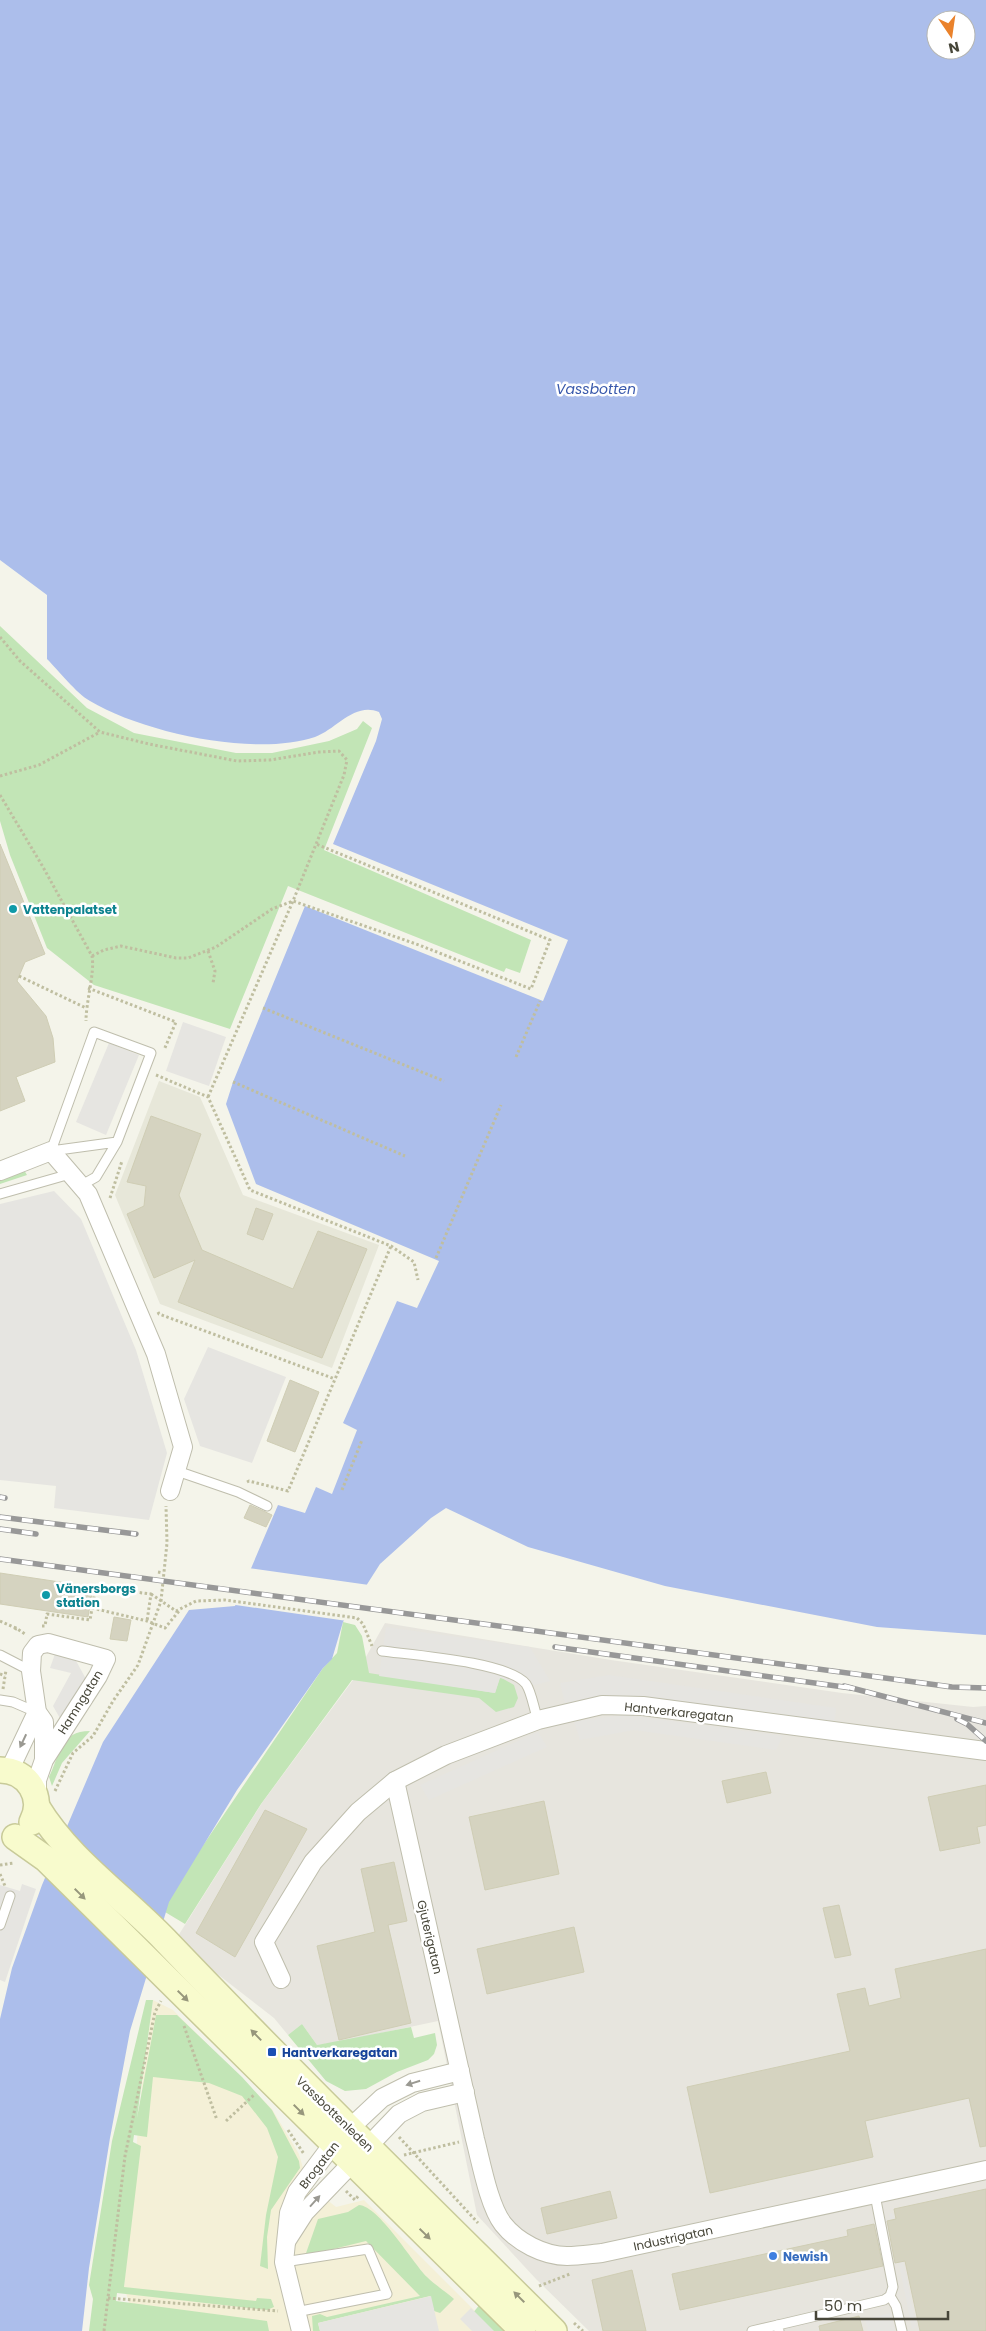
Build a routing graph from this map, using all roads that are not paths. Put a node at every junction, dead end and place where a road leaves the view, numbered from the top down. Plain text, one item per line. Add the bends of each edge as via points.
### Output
1 (117, 1142) junction
2 (51, 1151) junction
3 (0, 1171) edge
4 (75, 1180) junction
5 (0, 1194) edge
6 (177, 1471) junction
7 (170, 1491) road end
8 (266, 1506) dead end
9 (382, 1651) road end
10 (0, 1655) edge
11 (31, 1670) junction
12 (0, 1700) edge
13 (37, 1712) junction
14 (538, 1720) junction
15 (986, 1750) edge
16 (44, 1760) junction
17 (4, 1771) edge
18 (396, 1781) junction
19 (42, 1802) junction
20 (7, 1838) edge
21 (10, 1896) dead end
22 (0, 1924) edge
23 (282, 1979) dead end
24 (460, 2070) junction
25 (465, 2092) junction
26 (341, 2136) junction
27 (359, 2154) junction
28 (986, 2170) edge
29 (875, 2195) junction
30 (286, 2241) junction
31 (284, 2262) junction
32 (890, 2296) junction
33 (296, 2312) junction
34 (779, 2328) edge
35 (300, 2331) edge
36 (523, 2331) edge
37 (554, 2331) edge
38 (752, 2331) edge
39 (902, 2331) edge

1 - 2 lane
1 - 2 lane via 151,1052 94,1032
1 - 4 lane via 96,1177
2 - 3 street
2 - 4 street
4 - 5 lane
4 - 6 street via 88,1194 156,1354 183,1447
6 - 7 street
6 - 8 lane via 238,1492
9 - 14 lane via 483,1665 509,1672 526,1684
10 - 11 lane
11 - 13 street, Hamngatan
11 - 16 street, Hamngatan via 32,1653 38,1645 48,1643 106,1660
12 - 13 lane
13 - 16 street, Hamngatan via 44,1722
13 -> 17 street
14 - 15 street, Hantverkaregatan via 602,1705 643,1706
14 - 18 street, Hantverkaregatan via 446,1755
16 - 19 street, Hamngatan via 37,1780
17 - 19 main road, Vassbottenleden via 27,1781
18 - 23 street, Hantverkaregatan via 358,1812 312,1862 264,1942
18 - 24 street, Gjuterigatan
19 - 20 main road via 29,1827
26 -> 19 main road, Vassbottenleden via 161,1936 57,1837
20 -> 26 main road, Vassbottenleden via 46,1860 149,1961
21 - 22 lane
24 - 25 street, Gjuterigatan
24 -> 26 street, Brogatan via 397,2089 371,2106
25 - 27 street, Brogatan via 422,2102 399,2114
25 - 29 street, Industrigatan via 490,2197 502,2223 538,2251 566,2256 602,2253
26 - 27 main road, Vassbottenleden
26 - 30 street, Brogatan via 297,2192 289,2213
30 -> 27 street, Brogatan via 305,2212
27 -> 36 main road, Vassbottenleden
37 -> 27 main road, Vassbottenleden
28 - 29 street, Industrigatan
29 - 32 lane via 893,2287
30 - 31 street, Brogatan
31 - 33 street, Brogatan
31 - 33 lane via 368,2249 387,2294
32 - 34 lane
32 - 39 lane
33 - 35 street, Brogatan
34 - 38 lane

